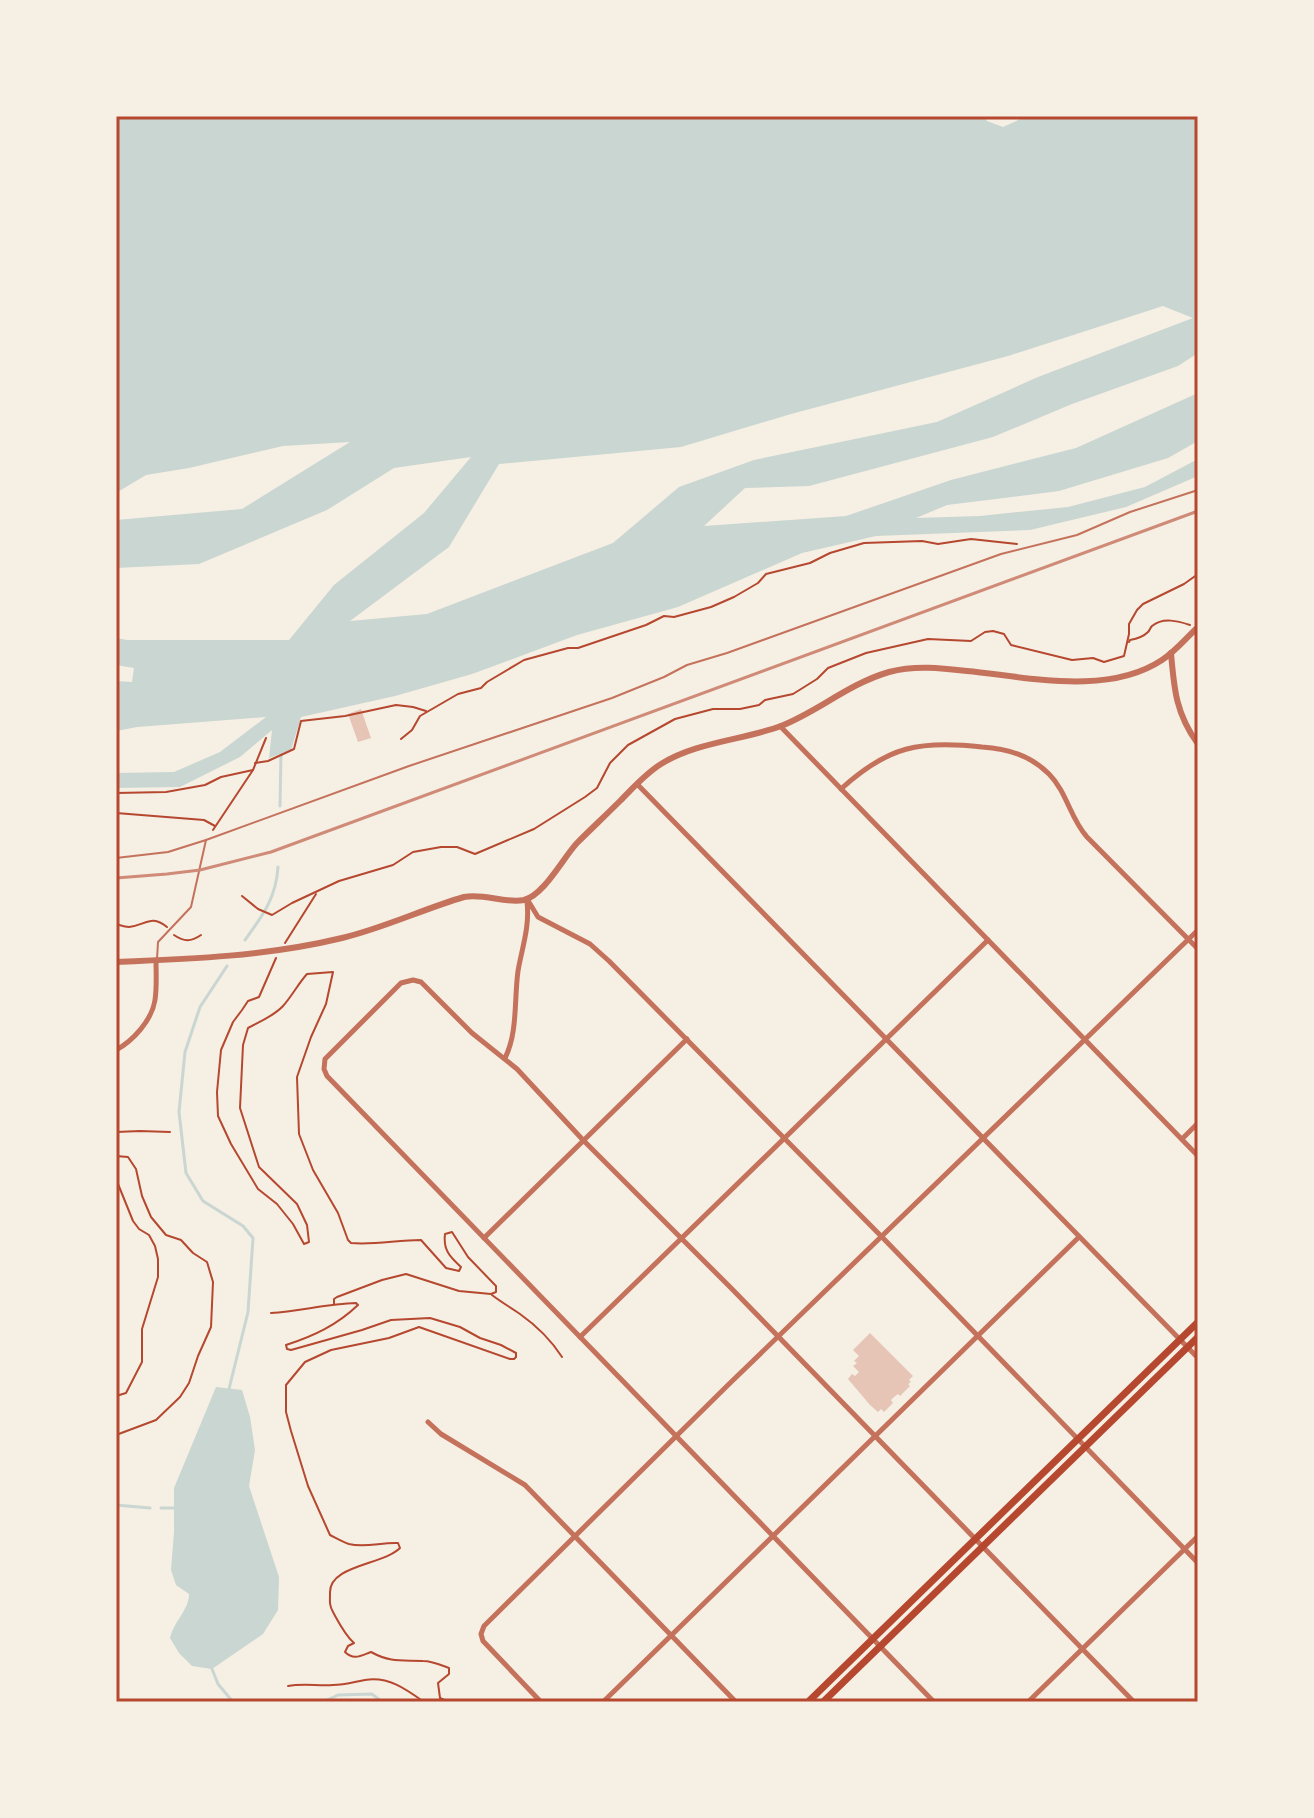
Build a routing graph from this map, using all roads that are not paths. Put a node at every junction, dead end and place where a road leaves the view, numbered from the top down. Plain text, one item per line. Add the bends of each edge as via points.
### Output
1 (1198, 490) edge
2 (1197, 628) edge
3 (1171, 653) junction
4 (780, 726) junction
5 (1198, 744) edge
6 (637, 784) junction
7 (841, 789) junction
8 (206, 840) junction
9 (116, 858) edge
10 (527, 899) junction
11 (1198, 930) edge
12 (1188, 939) junction
13 (988, 940) junction
14 (1198, 949) edge
15 (156, 960) junction
16 (116, 962) edge
17 (886, 1038) junction
18 (687, 1039) junction
19 (1085, 1039) junction
20 (116, 1050) edge
21 (505, 1058) junction
22 (1198, 1123) edge
23 (984, 1138) junction
24 (784, 1139) junction
25 (1182, 1139) junction
26 (583, 1140) junction
27 (1198, 1156) edge
28 (882, 1237) junction
29 (1079, 1237) junction
30 (484, 1238) junction
31 (682, 1238) junction
32 (1198, 1322) edge
33 (580, 1337) junction
34 (779, 1337) junction
35 (978, 1337) junction
36 (1198, 1337) edge
37 (1180, 1339) junction
38 (1187, 1347) junction
39 (1198, 1358) edge
40 (428, 1422) dead end
41 (677, 1436) junction
42 (876, 1437) junction
43 (1078, 1439) junction
44 (1085, 1447) junction
45 (774, 1536) junction
46 (1198, 1536) edge
47 (574, 1537) junction
48 (975, 1539) junction
49 (983, 1546) junction
50 (1184, 1549) junction
51 (1198, 1563) edge
52 (672, 1635) junction
53 (874, 1638) junction
54 (881, 1646) junction
55 (1083, 1649) junction
56 (541, 1702) edge
57 (603, 1702) edge
58 (736, 1702) edge
59 (808, 1702) edge
60 (823, 1702) edge
61 (934, 1702) edge
62 (1028, 1702) edge
63 (1134, 1702) edge

1 - 8 lane via 1077,535 1001,554
2 - 3 street
3 - 4 street via 1136,672 1093,681 938,668 901,670 860,683
3 - 5 street via 1177,703
4 - 6 street via 672,758
4 - 7 street
6 - 10 street
6 - 17 street
7 - 12 street via 871,764 916,746 953,743 1005,750 1033,761 1062,790 1087,837
7 - 13 street
8 - 9 lane via 168,852
8 - 15 lane via 191,907 158,942
10 - 15 street via 470,896 317,943
10 - 18 street via 538,917 598,950
10 - 21 street via 513,1036
11 - 12 street
12 - 14 street
12 - 19 street
13 - 17 street
13 - 19 street
15 - 16 street
15 - 20 street via 151,1013
17 - 23 street
17 - 24 street
18 - 24 street
18 - 26 street
19 - 23 street
19 - 25 street
21 - 26 street
21 - 30 street via 413,980 401,983 325,1059 330,1080
22 - 25 street
23 - 28 street
23 - 29 street
24 - 28 street
24 - 31 street
25 - 27 street
26 - 30 street
26 - 31 street
28 - 34 street
28 - 35 street
29 - 35 street
29 - 37 street
30 - 33 street
31 - 33 street
31 - 34 street
32 - 37 main road
33 - 41 street
34 - 41 street
34 - 42 street
35 - 42 street
35 - 43 street
36 - 38 main road
37 - 38 street
37 - 43 main road
38 - 39 street
38 - 44 main road
40 - 47 street via 525,1485
41 - 45 street
41 - 47 street
42 - 45 street
42 - 48 street
43 - 44 street
43 - 48 main road
44 - 49 main road
44 - 50 street
45 - 52 street
45 - 53 street
46 - 50 street
47 - 52 street
47 - 56 street via 481,1634
48 - 49 street
48 - 53 main road
49 - 54 main road
49 - 55 street
50 - 51 street
50 - 55 street
52 - 57 street
52 - 58 street
53 - 54 street
53 - 59 main road
54 - 60 main road
54 - 61 street
55 - 62 street
55 - 63 street

